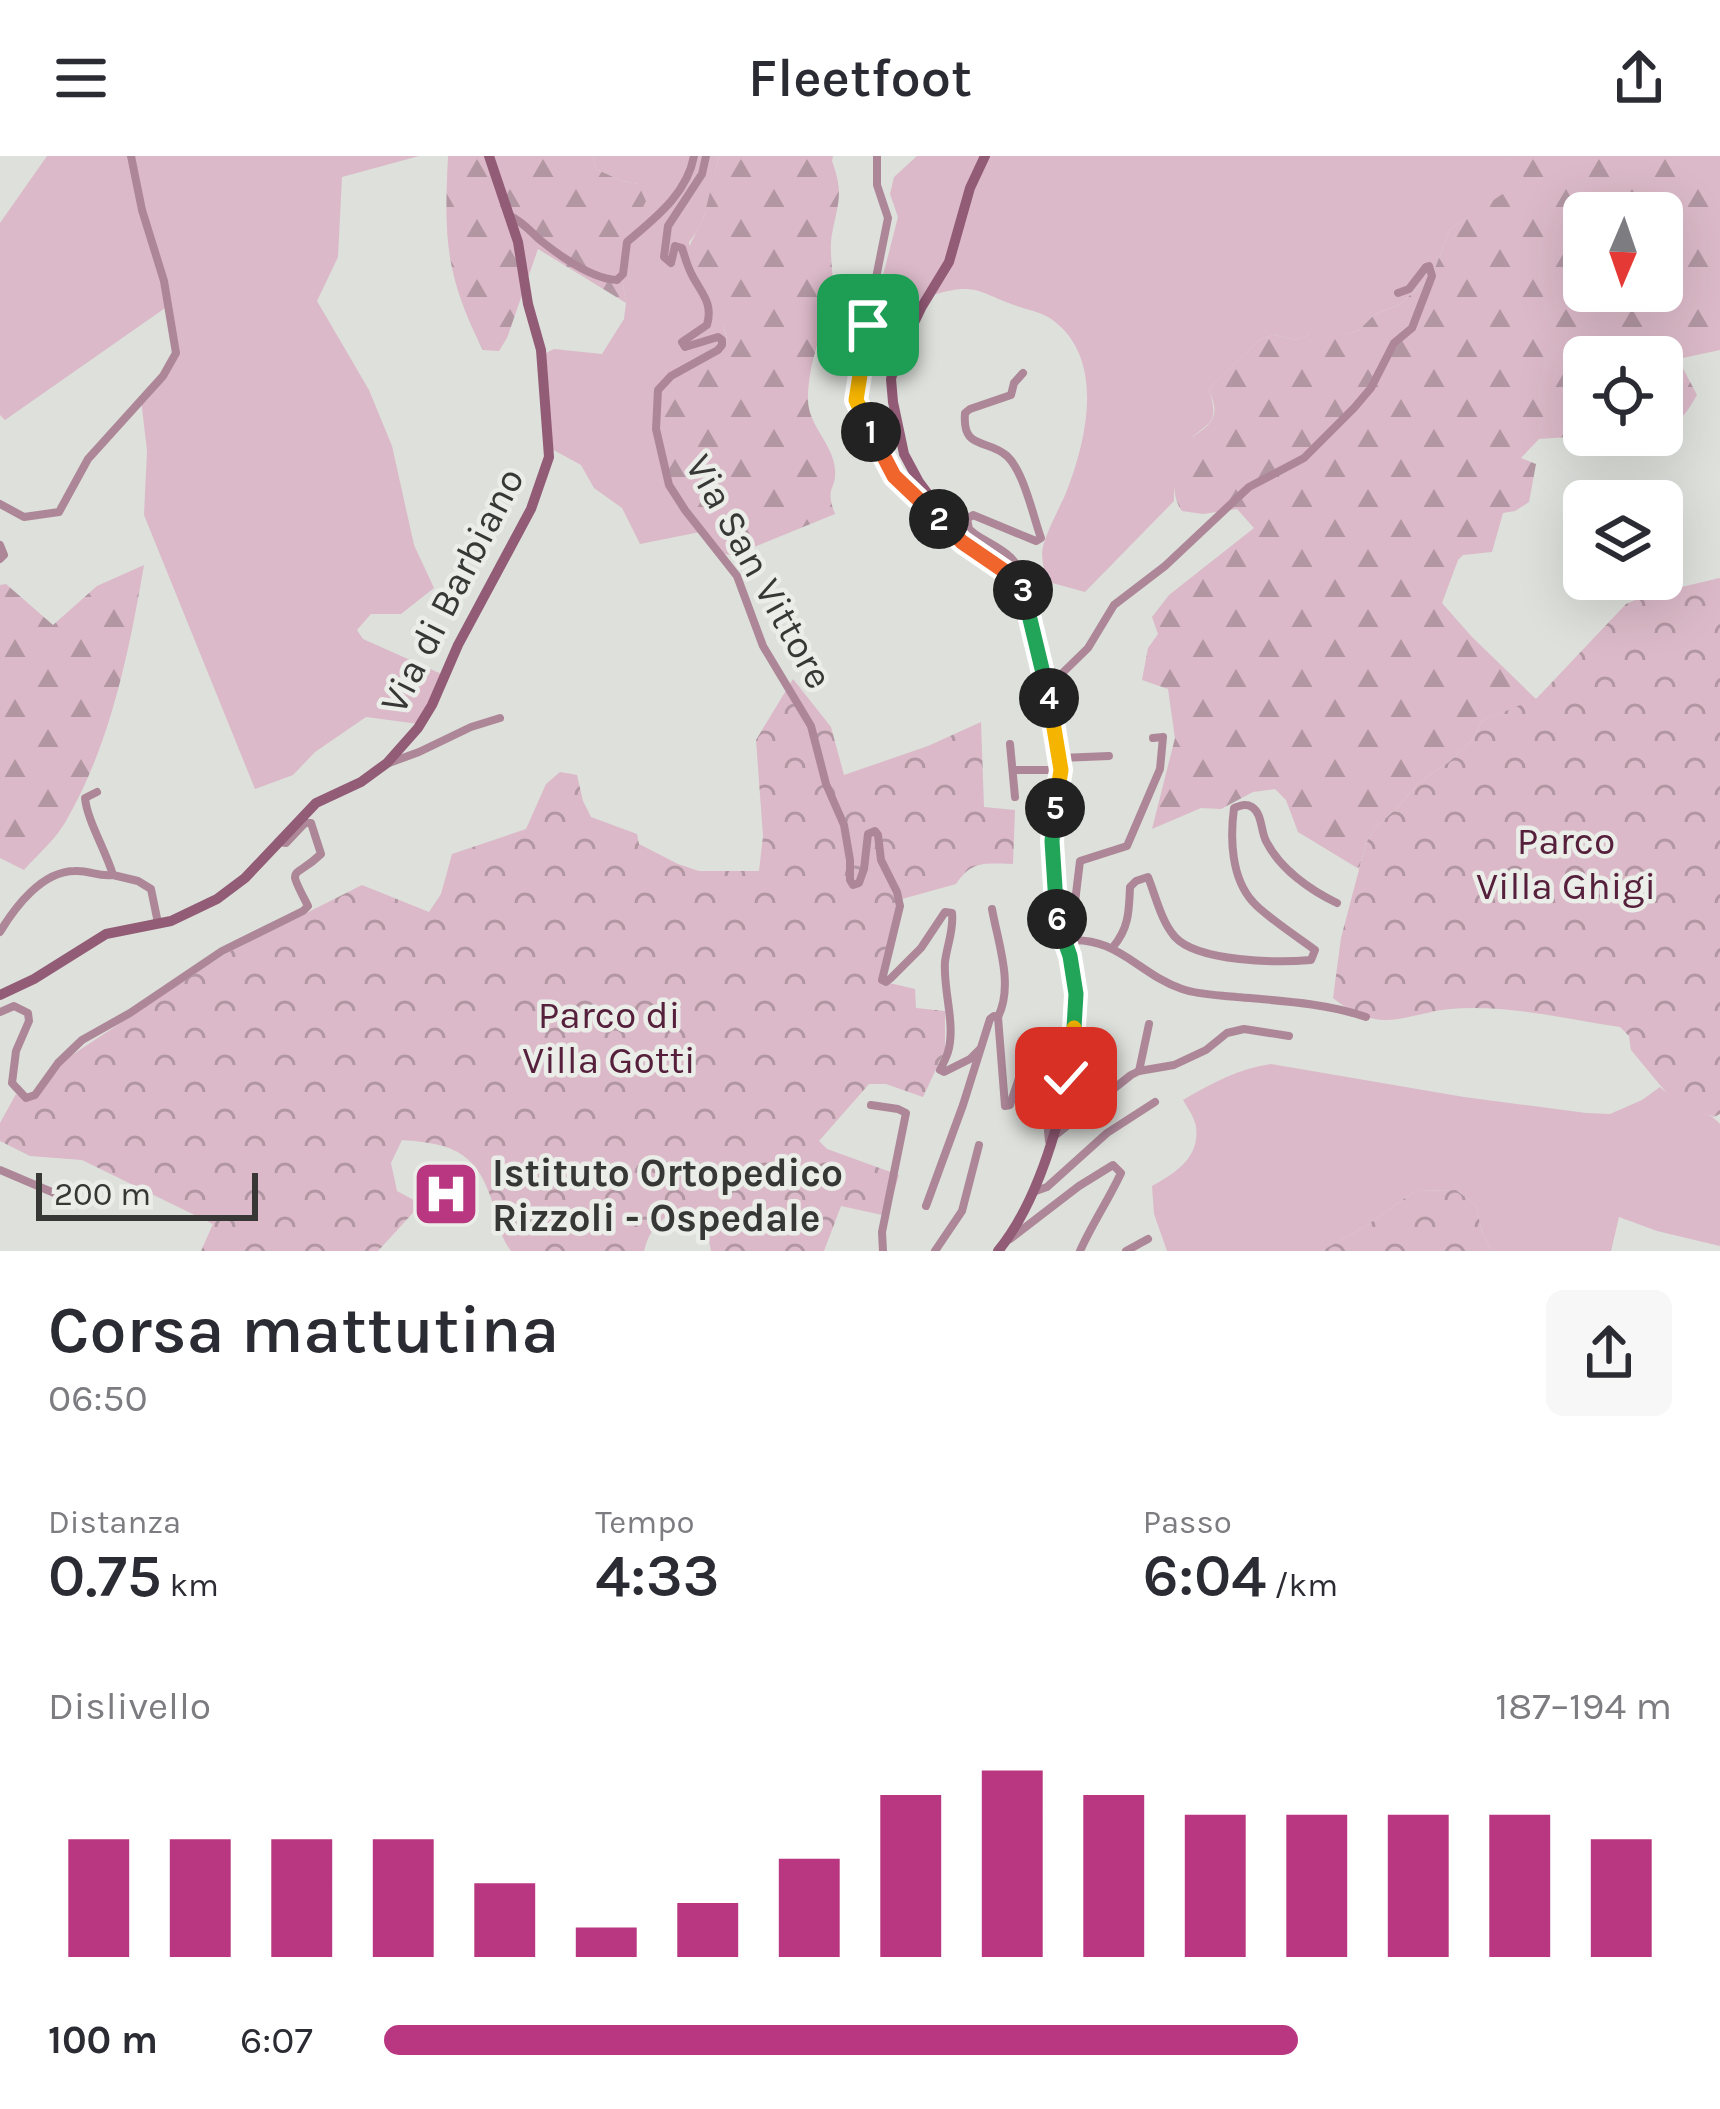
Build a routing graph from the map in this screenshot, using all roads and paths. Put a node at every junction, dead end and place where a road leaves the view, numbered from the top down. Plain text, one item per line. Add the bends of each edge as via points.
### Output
1 (131, 156) edge
2 (489, 156) edge
3 (694, 156) edge
4 (706, 156) edge
5 (877, 156) edge
6 (986, 156) edge
7 (510, 216) junction
8 (1398, 293) dead end
9 (1023, 373) dead end
10 (0, 504) edge
11 (0, 544) edge
12 (966, 545) junction
13 (0, 559) edge
14 (1019, 581) junction
15 (1047, 688) junction
16 (500, 718) dead end
17 (1153, 738) dead end
18 (1010, 744) dead end
19 (1109, 756) dead end
20 (387, 763) junction
21 (1061, 764) junction
22 (1014, 770) junction
23 (97, 792) dead end
24 (1015, 797) dead end
25 (278, 842) junction
26 (113, 874) junction
27 (1337, 903) dead end
28 (992, 909) dead end
29 (158, 923) junction
30 (0, 932) edge
31 (1063, 937) junction
32 (1113, 947) junction
33 (0, 995) edge
34 (0, 1012) edge
35 (998, 1017) junction
36 (1366, 1017) dead end
37 (1149, 1024) dead end
38 (1288, 1036) dead end
39 (979, 1050) junction
40 (1139, 1071) junction
41 (1155, 1102) dead end
42 (871, 1105) dead end
43 (1051, 1141) junction
44 (980, 1145) dead end
45 (0, 1170) edge
46 (1033, 1192) junction
47 (80, 1204) dead end
48 (926, 1206) dead end
49 (1148, 1239) dead end
50 (1000, 1248) edge
51 (883, 1251) edge
52 (935, 1251) edge
53 (1080, 1251) edge
54 (1126, 1251) edge

1 - 10 street via 176,353 88,459 59,512 23,517
2 - 7 main road, Via di Barbiano
3 - 7 street via 674,198 627,242 617,280 571,261
4 - 39 street, Via San Vittore via 668,226 664,257 671,263 674,246 682,248 709,302 707,325 685,338 685,347 718,337 722,345 658,390 656,429 669,485 737,576 763,646 811,726 844,825 853,885 864,869 868,834 878,835 900,906 882,980 952,913 949,1039 940,1070
5 - 12 street via 888,218 856,400 894,476
6 - 12 main road via 949,262 905,337 891,380 904,454
7 - 20 main road, Via di Barbiano via 544,363 547,469 440,691
8 - 15 street via 1429,266 1412,328 1371,388 1304,458 1241,493 1114,605 1088,648
9 - 14 street via 1011,395 970,410 964,420 971,440 1004,453 1017,468 1041,538 967,519 969,529 1016,560
11 - 13 street
12 - 14 main road
14 - 15 main road
15 - 21 main road
16 - 20 street, Via di Barbiano
17 - 31 street via 1162,737 1160,769 1127,845 1080,862
18 - 22 street
19 - 21 street
20 - 25 main road, Via di Barbiano via 316,803
21 - 22 street
21 - 31 main road via 1052,841
22 - 24 street
23 - 26 street via 85,798 87,812
25 - 29 main road, Via di Barbiano via 217,898
25 - 34 street via 311,824 321,854 294,880 308,906 82,1040 35,1095 26,1098 12,1083 28,1013 14,1006
26 - 29 street via 151,889
26 - 30 street via 58,875 26,896
27 - 32 street via 1300,880 1266,843 1256,810 1240,805 1231,846 1242,880 1252,901 1315,950 1311,961 1193,950 1172,934 1148,877 1130,887 1128,922
28 - 35 street via 1006,981
29 - 33 main road, Via di Barbiano via 106,934
31 - 32 street
31 - 43 main road via 1076,994 1074,1029
32 - 36 street via 1184,990
35 - 39 street
35 - 43 street via 1005,1106 1044,1037
37 - 40 street
38 - 40 street via 1244,1029 1174,1065
39 - 48 street
40 - 43 street
41 - 46 street
42 - 51 street via 906,1113
43 - 46 main road
44 - 52 street via 962,1210
45 - 47 street
46 - 50 main road
49 - 54 street
50 - 53 street via 1114,1165 1118,1181

